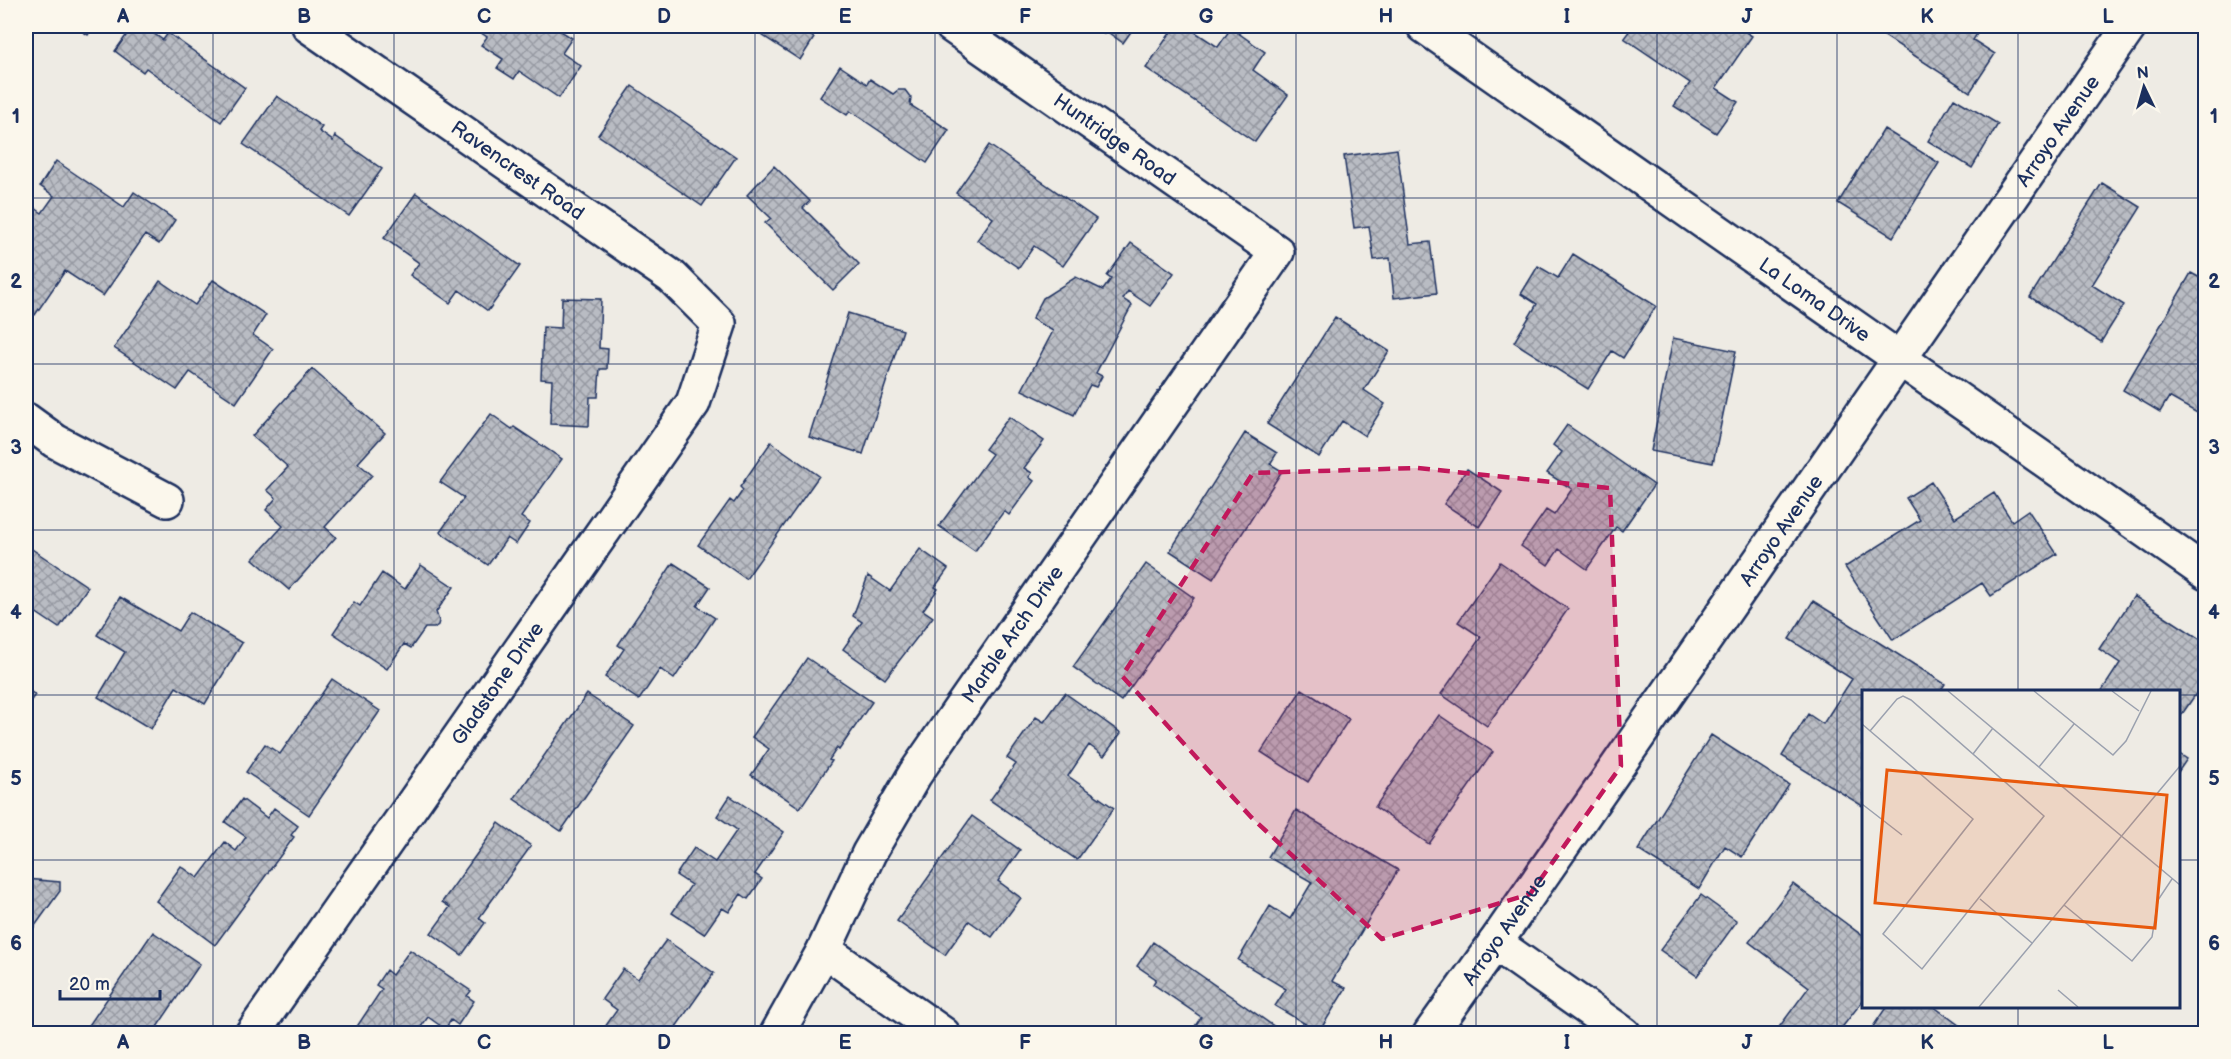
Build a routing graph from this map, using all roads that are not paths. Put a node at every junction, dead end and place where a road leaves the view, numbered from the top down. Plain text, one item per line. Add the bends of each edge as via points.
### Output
1 (309, 26) edge
2 (952, 26) edge
3 (1424, 26) edge
4 (2130, 26) edge
5 (1277, 252) joint
6 (719, 324) joint
7 (1900, 357) junction
8 (26, 420) edge
9 (167, 500) dead end
10 (2205, 573) edge
11 (1495, 943) junction
12 (824, 950) junction
13 (252, 1034) edge
14 (777, 1034) edge
15 (943, 1034) edge
16 (1430, 1034) edge
17 (1624, 1034) edge

1 - 6 street, Ravencrest Road via 672,278
2 - 5 street, Huntridge Road
3 - 7 street, La Loma Drive
4 - 7 street, Arroyo Avenue
5 - 12 street, Marble Arch Drive via 915,774 869,853
6 - 13 street, Gladstone Drive via 693,403
7 - 10 street, La Loma Drive
7 - 11 street, Arroyo Avenue
8 - 9 street via 55,441
11 - 16 street, Arroyo Avenue
11 - 17 street
12 - 14 street, Marble Arch Drive
12 - 15 street

